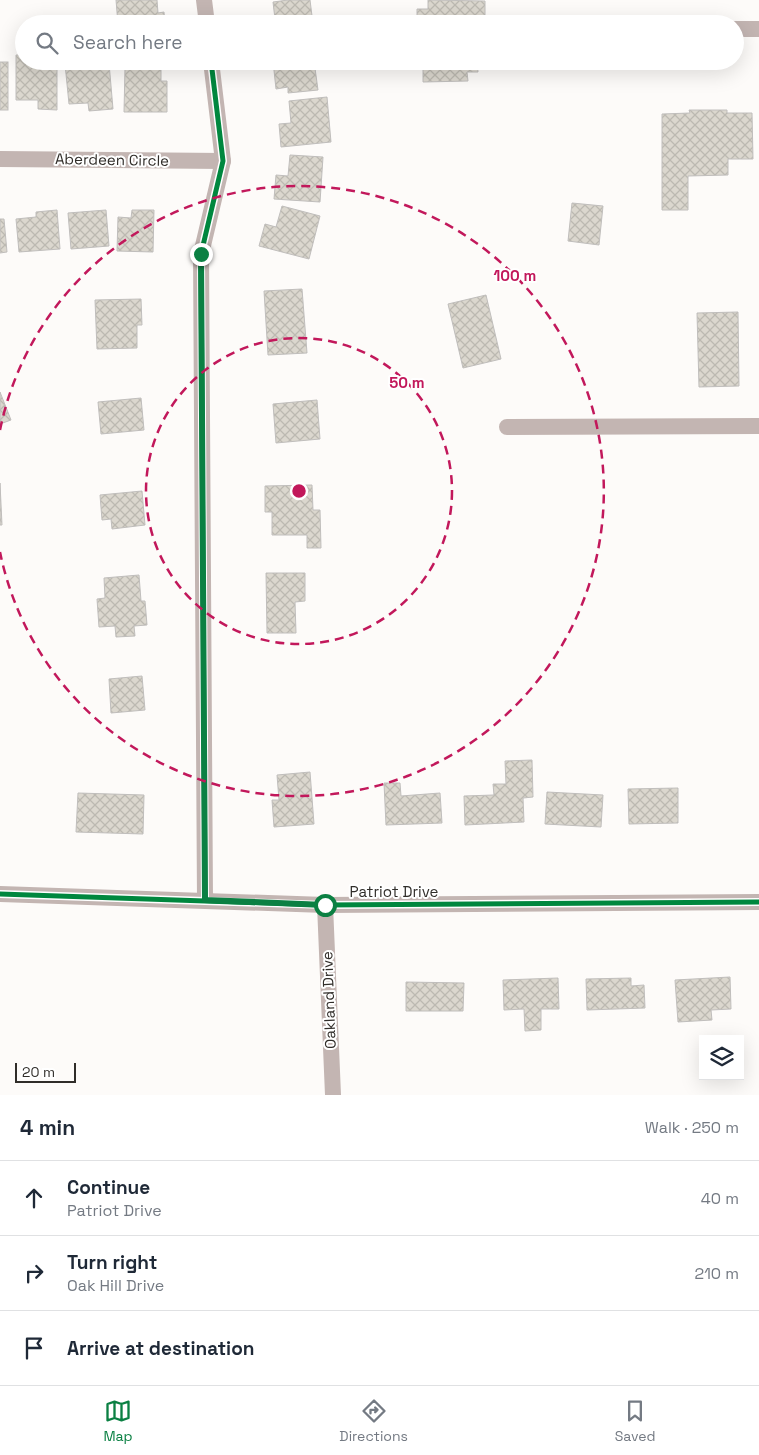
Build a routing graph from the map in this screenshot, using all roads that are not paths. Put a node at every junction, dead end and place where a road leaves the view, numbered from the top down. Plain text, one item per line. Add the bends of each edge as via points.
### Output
1 (204, 0) edge
2 (206, 15) edge
3 (744, 29) edge
4 (759, 29) edge
5 (212, 70) edge
6 (0, 158) edge
7 (223, 160) junction
8 (759, 426) edge
9 (507, 428) dead end
10 (0, 894) edge
11 (205, 900) junction
12 (759, 902) edge
13 (325, 905) junction
14 (333, 1095) edge

1 - 2 street
3 - 4 street
5 - 7 street
6 - 7 street, Aberdeen Circle
7 - 11 street via 201,254
8 - 9 street
10 - 11 street, Patriot Drive
11 - 13 street, Patriot Drive
12 - 13 street, Patriot Drive
13 - 14 street, Oakland Drive

